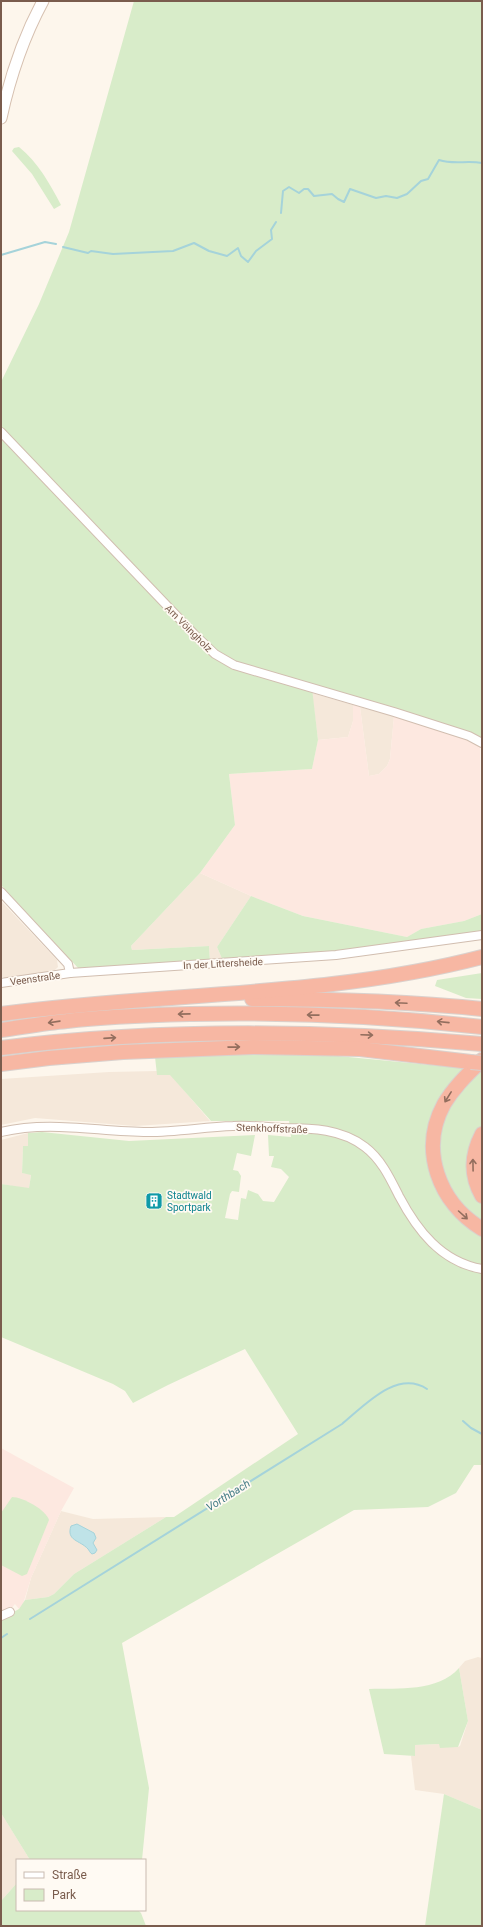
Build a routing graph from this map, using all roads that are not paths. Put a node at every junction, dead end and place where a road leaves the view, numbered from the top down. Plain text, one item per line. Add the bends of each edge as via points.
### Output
1 (36, 1) edge
2 (43, 1) edge
3 (1, 91) edge
4 (1, 118) edge
5 (1, 432) edge
6 (482, 743) edge
7 (1, 892) edge
8 (482, 935) edge
9 (482, 957) edge
10 (70, 973) junction
11 (1, 983) edge
12 (88, 1004) junction
13 (482, 1009) edge
14 (1, 1014) edge
15 (482, 1026) edge
16 (1, 1030) edge
17 (244, 1032) junction
18 (482, 1044) edge
19 (1, 1048) edge
20 (154, 1051) junction
21 (478, 1062) edge
22 (1, 1064) edge
23 (1, 1132) edge
24 (482, 1134) edge
25 (482, 1196) edge
26 (482, 1229) edge
27 (482, 1269) edge
28 (10, 1612) dead end
29 (1, 1616) edge

1 - 3 main road via 16,45
2 - 4 main road via 16,62
5 - 6 street, Am Vöingholz via 215,654 234,665 394,712 469,736
7 - 10 street via 68,964
8 - 10 street, In der Littersheide via 336,955
9 - 12 highway via 384,977 244,992
10 - 11 street, Veenstraße
13 -> 12 highway via 328,999
12 - 14 highway
15 -> 16 highway via 353,1016 248,1013 68,1020
17 -> 18 highway via 376,1035
19 -> 17 highway via 137,1036
17 - 20 highway
20 -> 21 highway via 253,1047 360,1049
20 - 22 highway
21 -> 26 highway via 452,1091 444,1105 434,1132 433,1158 439,1180 449,1199 459,1212
23 - 27 street, Stenkhoffstraße via 47,1126 148,1132 234,1126 324,1130 340,1134 365,1147 377,1159 420,1231 432,1244 461,1262
25 -> 24 highway via 472,1166 473,1155
28 - 29 street

